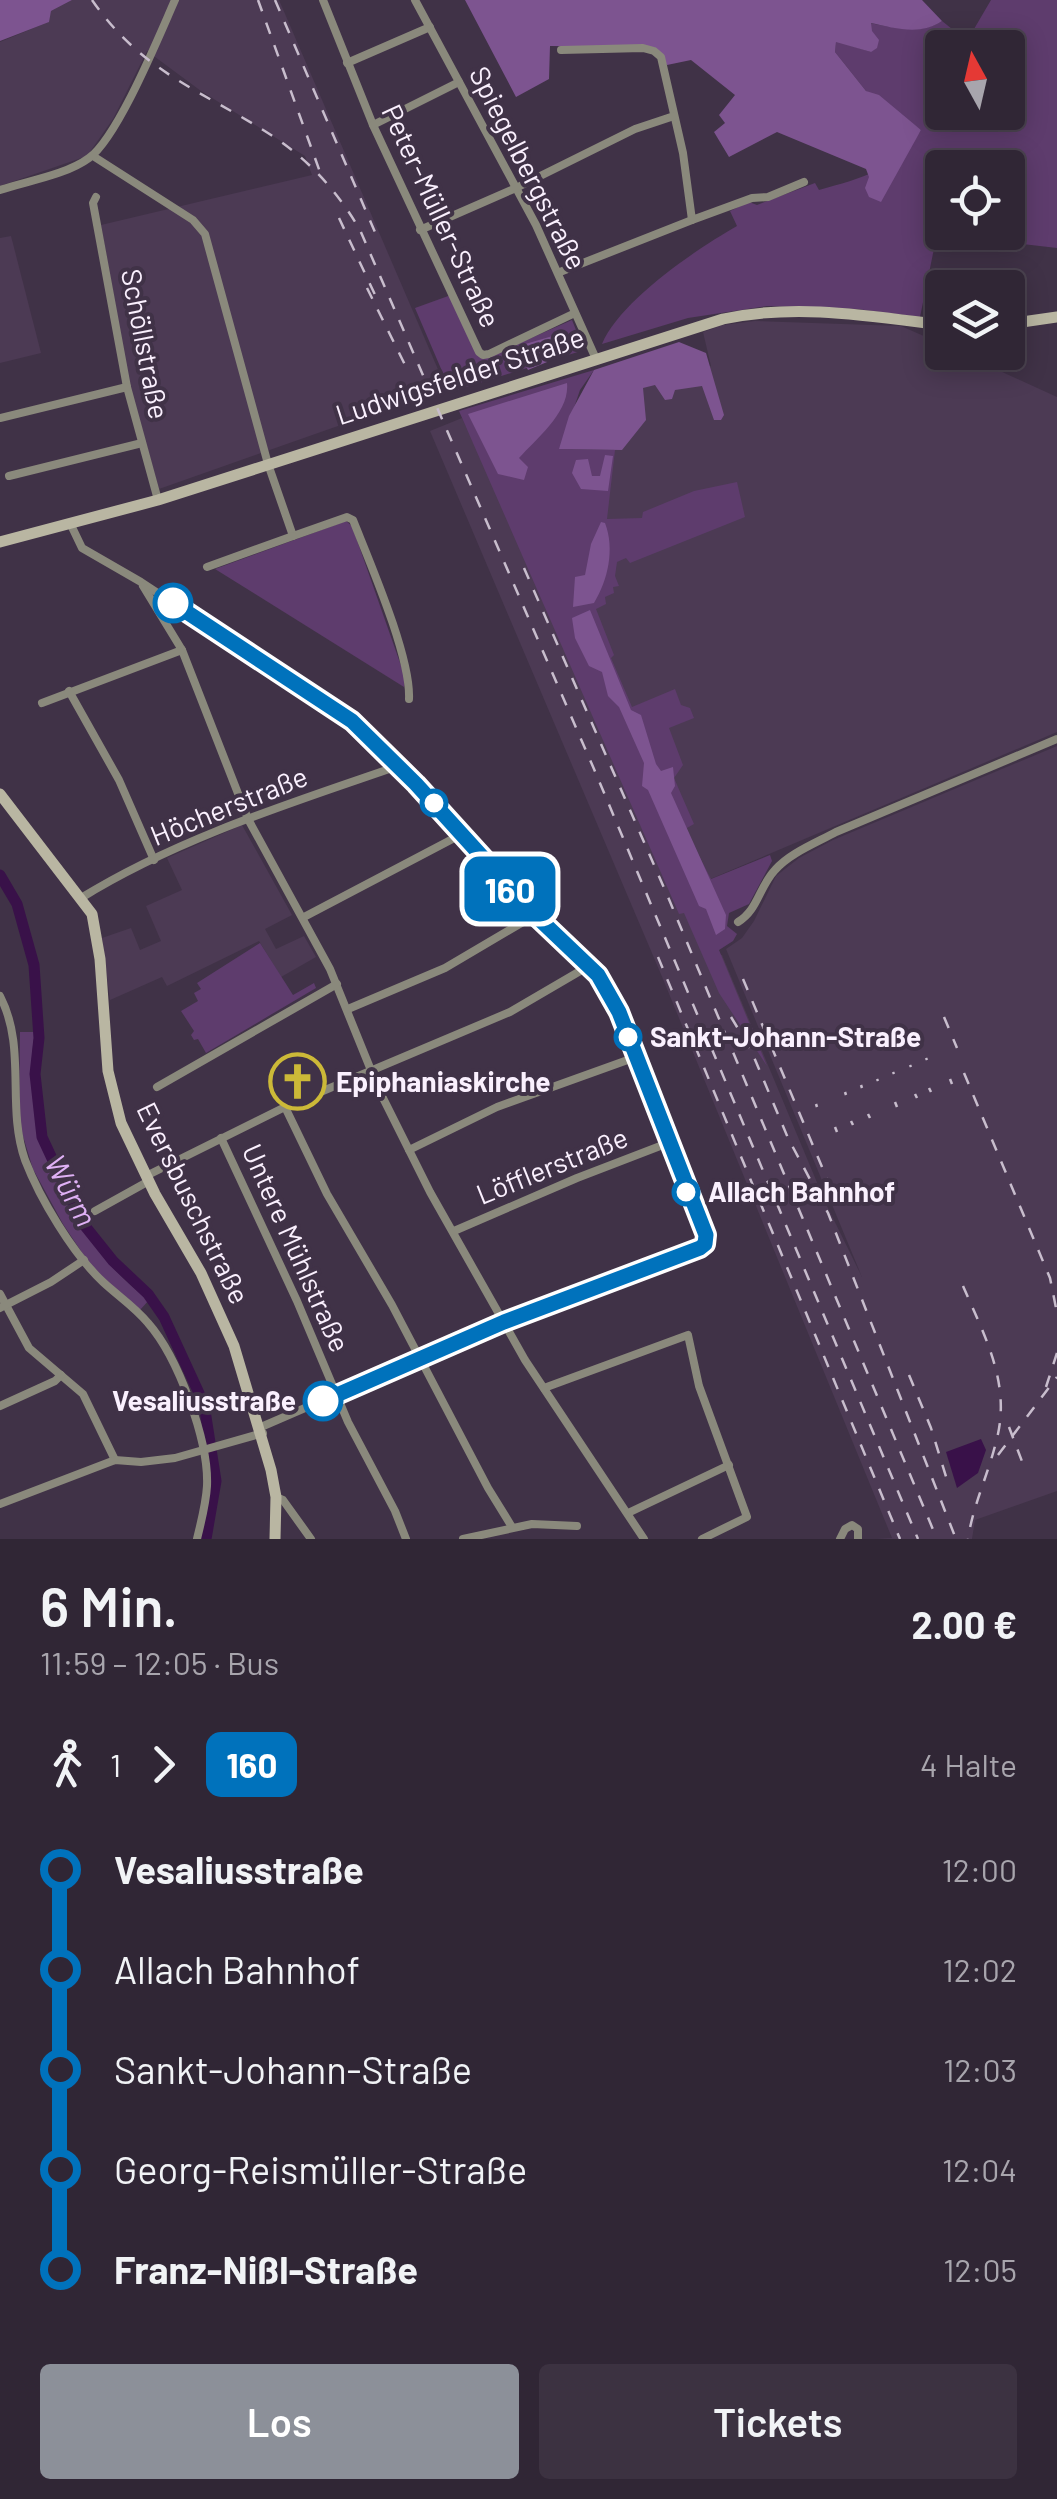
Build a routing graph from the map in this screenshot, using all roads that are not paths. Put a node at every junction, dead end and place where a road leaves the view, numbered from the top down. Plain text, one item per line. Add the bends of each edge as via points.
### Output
1 (175, 0) edge
2 (322, 0) edge
3 (415, 0) edge
4 (430, 28) junction
5 (562, 50) dead end
6 (348, 63) junction
7 (459, 82) junction
8 (674, 116) junction
9 (373, 125) junction
10 (93, 156) junction
11 (804, 182) dead end
12 (516, 188) junction
13 (0, 190) edge
14 (96, 197) dead end
15 (692, 220) junction
16 (420, 230) junction
17 (560, 272) junction
18 (575, 312) junction
19 (1057, 317) edge
20 (1025, 322) edge
21 (925, 323) edge
22 (596, 359) junction
23 (127, 387) junction
24 (0, 418) edge
25 (142, 443) junction
26 (268, 464) junction
27 (9, 476) dead end
28 (158, 500) junction
29 (71, 525) junction
30 (293, 536) junction
31 (0, 542) edge
32 (207, 567) dead end
33 (140, 582) junction
34 (182, 650) junction
35 (69, 690) junction
36 (410, 699) dead end
37 (42, 703) dead end
38 (1057, 739) edge
39 (398, 766) junction
40 (0, 794) edge
41 (248, 819) junction
42 (462, 834) junction
43 (154, 860) junction
44 (81, 898) junction
45 (535, 915) junction
46 (304, 917) junction
47 (738, 922) dead end
48 (588, 966) junction
49 (338, 984) junction
50 (0, 996) edge
51 (348, 1009) junction
52 (636, 1057) junction
53 (370, 1069) junction
54 (157, 1087) dead end
55 (286, 1107) junction
56 (221, 1138) junction
57 (668, 1143) junction
58 (409, 1150) junction
59 (148, 1179) junction
60 (95, 1212) dead end
61 (454, 1231) junction
62 (84, 1260) junction
63 (0, 1294) edge
64 (3, 1307) edge
65 (504, 1322) junction
66 (419, 1358) junction
67 (61, 1375) junction
68 (544, 1388) junction
69 (337, 1394) junction
70 (0, 1406) edge
71 (262, 1430) junction
72 (204, 1450) junction
73 (115, 1460) junction
74 (729, 1465) junction
75 (276, 1497) junction
76 (0, 1504) edge
77 (628, 1512) junction
78 (577, 1526) dead end
79 (512, 1527) junction
80 (198, 1539) edge
81 (275, 1539) edge
82 (311, 1539) edge
83 (406, 1539) edge
84 (463, 1539) edge
85 (644, 1539) edge
86 (702, 1539) edge
87 (840, 1539) edge
88 (858, 1539) edge

1 - 10 street via 144,70
2 - 6 street, Peter-Müller-Straße
3 - 4 street, Spiegelbergstraße
4 - 6 street
4 - 7 street, Spiegelbergstraße
5 - 8 street via 654,51 665,65
6 - 9 street, Peter-Müller-Straße
7 - 9 street
7 - 12 street, Spiegelbergstraße
8 - 12 street
8 - 15 street
9 - 16 street, Peter-Müller-Straße
10 - 13 street
10 - 26 street via 205,234
11 - 15 street
12 - 16 street
12 - 17 street, Spiegelbergstraße
14 - 23 street, Schöllstraße
15 - 17 street
16 - 18 street, Peter-Müller-Straße via 483,355
17 - 18 street, Spiegelbergstraße
18 - 22 street, Spiegelbergstraße
19 - 20 street
21 - 22 street, Ludwigsfelder Straße via 862,314 755,313
22 - 26 street, Ludwigsfelder Straße
23 - 24 street
23 - 25 street, Schöllstraße
25 - 27 street
25 - 28 street, Schöllstraße
26 - 28 street, Ludwigsfelder Straße
26 - 30 street
28 - 29 street, Ludwigsfelder Straße
29 - 31 street, Ludwigsfelder Straße
29 - 33 street via 82,548
30 - 32 street
30 - 36 street via 353,520
33 - 34 street
33 - 39 street via 337,709
34 - 35 street
34 - 41 street
35 - 37 street
35 - 43 street
38 - 47 street via 808,847 776,869
39 - 41 street, Höcherstraße
39 - 42 street
40 - 44 street, Eversbuschstraße
41 - 43 street, Höcherstraße
41 - 46 street
42 - 45 street
42 - 46 street
43 - 44 street, Höcherstraße
44 - 59 street, Eversbuschstraße via 95,923 108,1072
45 - 48 street
45 - 51 street via 445,968
46 - 49 street
48 - 52 street via 606,985
48 - 53 street via 510,1012
49 - 51 street
49 - 54 street
50 - 62 street via 14,1033 26,1162
51 - 53 street
52 - 57 street
52 - 58 street via 497,1107
53 - 55 street
53 - 58 street
55 - 56 street
55 - 66 street
56 - 59 street
56 - 69 street, Untere Mühlstraße
57 - 61 street, Löfflerstraße
57 - 65 street via 705,1244
58 - 61 street
59 - 60 street
59 - 71 street, Eversbuschstraße via 224,1322
61 - 65 street
62 - 64 street
62 - 72 street via 154,1330
63 - 64 street
64 - 67 street via 29,1348
65 - 66 street
65 - 68 street
66 - 69 street
66 - 79 street
67 - 70 street
67 - 73 street via 84,1397
68 - 74 street via 688,1335
68 - 77 street
69 - 71 street
69 - 83 street, Untere Mühlstraße
71 - 72 street
71 - 75 street, Eversbuschstraße
72 - 73 street via 163,1460
72 - 80 street via 207,1486
73 - 76 street
74 - 77 street
74 - 86 street via 748,1517
75 - 81 street, Eversbuschstraße
75 - 82 street
77 - 85 street
78 - 79 street
79 - 84 street
87 - 88 street via 852,1525

